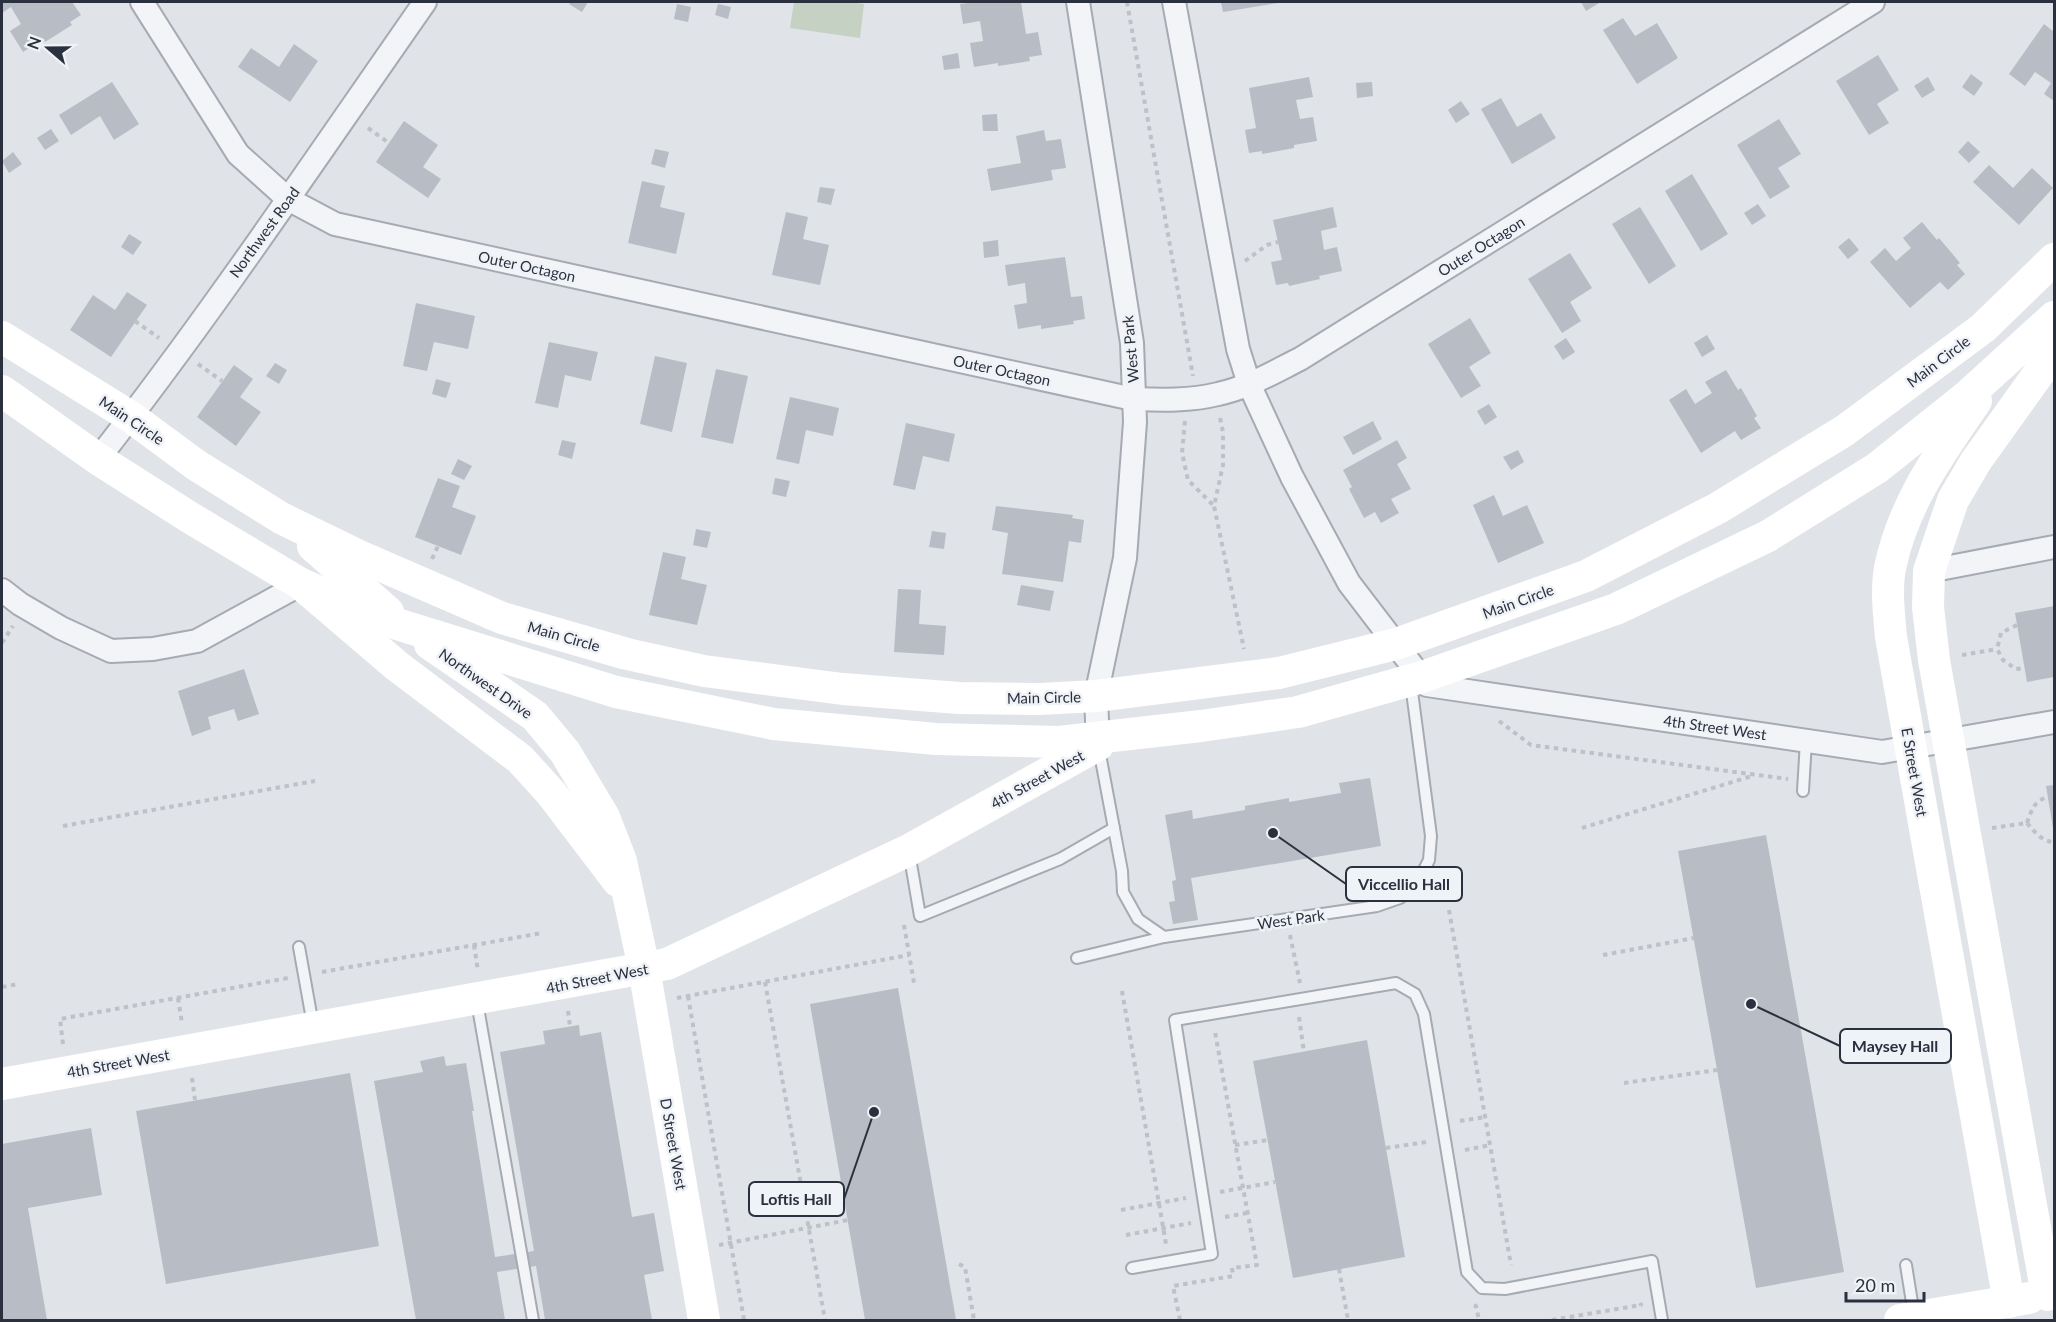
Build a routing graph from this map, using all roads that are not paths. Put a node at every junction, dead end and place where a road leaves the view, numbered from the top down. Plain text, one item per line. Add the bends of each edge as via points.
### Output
1 (142, 2) edge
2 (426, 2) edge
3 (1078, 2) edge
4 (1174, 2) edge
5 (1873, 2) edge
6 (288, 199) junction
7 (2055, 259) edge
8 (2055, 283) edge
9 (2055, 317) edge
10 (2, 337) edge
11 (2055, 352) edge
12 (1997, 368) junction
13 (1249, 384) junction
14 (2, 391) edge
15 (1133, 399) junction
16 (131, 417) junction
17 (98, 459) junction
18 (281, 518) junction
19 (2055, 547) edge
20 (1929, 571) junction
21 (301, 584) junction
22 (2, 590) edge
23 (404, 626) junction
24 (1396, 644) junction
25 (1416, 679) junction
26 (1096, 696) junction
27 (2055, 722) edge
28 (1948, 740) junction
29 (1097, 741) junction
30 (1806, 741) junction
31 (1910, 747) junction
32 (1803, 787) road end
33 (1114, 828) junction
34 (909, 850) junction
35 (628, 894) junction
36 (1164, 937) junction
37 (299, 948) dead end
38 (1077, 958) dead end
39 (644, 968) junction
40 (476, 999) junction
41 (314, 1028) junction
42 (2, 1084) edge
43 (1906, 1265) dead end
44 (1132, 1268) dead end
45 (2051, 1295) edge
46 (2009, 1302) junction
47 (1907, 1319) edge
48 (533, 1320) edge
49 (704, 1320) edge
50 (1662, 1320) edge

1 - 6 street, Outer Octagon via 238,154
2 - 6 street, Northwest Road
3 - 15 street, West Park via 1132,343
4 - 13 street via 1238,349
5 - 13 street, Outer Octagon via 1300,359
6 - 15 street, Outer Octagon via 335,225
6 - 16 street, Northwest Road
7 - 24 street, Main Circle via 1983,328 1844,431 1718,508 1586,576
8 - 12 street, E Street West
9 - 12 street
10 - 16 street, Main Circle
11 - 20 street via 1953,500
12 - 25 street via 1877,468 1768,536 1616,609
12 - 31 street, E Street West via 1913,498 1890,569 1891,637
13 - 15 street, Outer Octagon via 1173,401
13 - 24 street via 1292,477 1349,584
14 - 17 street, Northwest Drive
15 - 26 street, West Park via 1135,422 1125,558
16 - 17 street, Northwest Road
16 - 18 street, Main Circle via 196,465
17 - 21 street, Northwest Drive
18 - 23 street, Northwest Drive
18 - 26 street, Main Circle via 501,618 638,657 843,689 959,698
19 - 20 street
20 - 28 street via 1928,607
21 - 22 street via 197,641 153,650 111,651 61,628
21 - 23 street
21 - 35 street, Northwest Drive via 397,666 520,759
23 - 29 street via 616,692 774,724 936,739
23 - 35 street, Northwest Drive via 535,716 566,752 604,817 621,861
24 - 25 street, 4th Street West
24 - 26 street, Main Circle via 1279,673
25 - 29 street via 1298,712
25 - 30 street, 4th Street West via 1427,685
25 - 36 lane, West Park via 1431,836 1429,860 1418,882 1400,898 1377,906
26 - 29 street, 4th Street West
27 - 28 street, 4th Street West
28 - 31 street, 4th Street West
28 - 45 street
29 - 33 lane
29 - 34 street, 4th Street West
30 - 31 street, 4th Street West via 1882,752
30 - 32 lane
31 - 46 street, E Street West
33 - 34 lane via 1060,860 920,916
33 - 36 lane via 1123,892 1138,919
34 - 39 street, 4th Street West via 667,964
35 - 39 street, Northwest Drive
36 - 38 lane, West Park
37 - 41 lane
39 - 40 street, 4th Street West
39 - 49 street, D Street West
40 - 41 street, 4th Street West
40 - 48 lane
41 - 42 street, 4th Street West
43 - 47 lane
44 - 50 lane via 1212,1254 1174,1020 1396,983 1416,994 1424,1014 1467,1272 1482,1288 1505,1289 1652,1261
45 - 46 street
46 - 47 street

